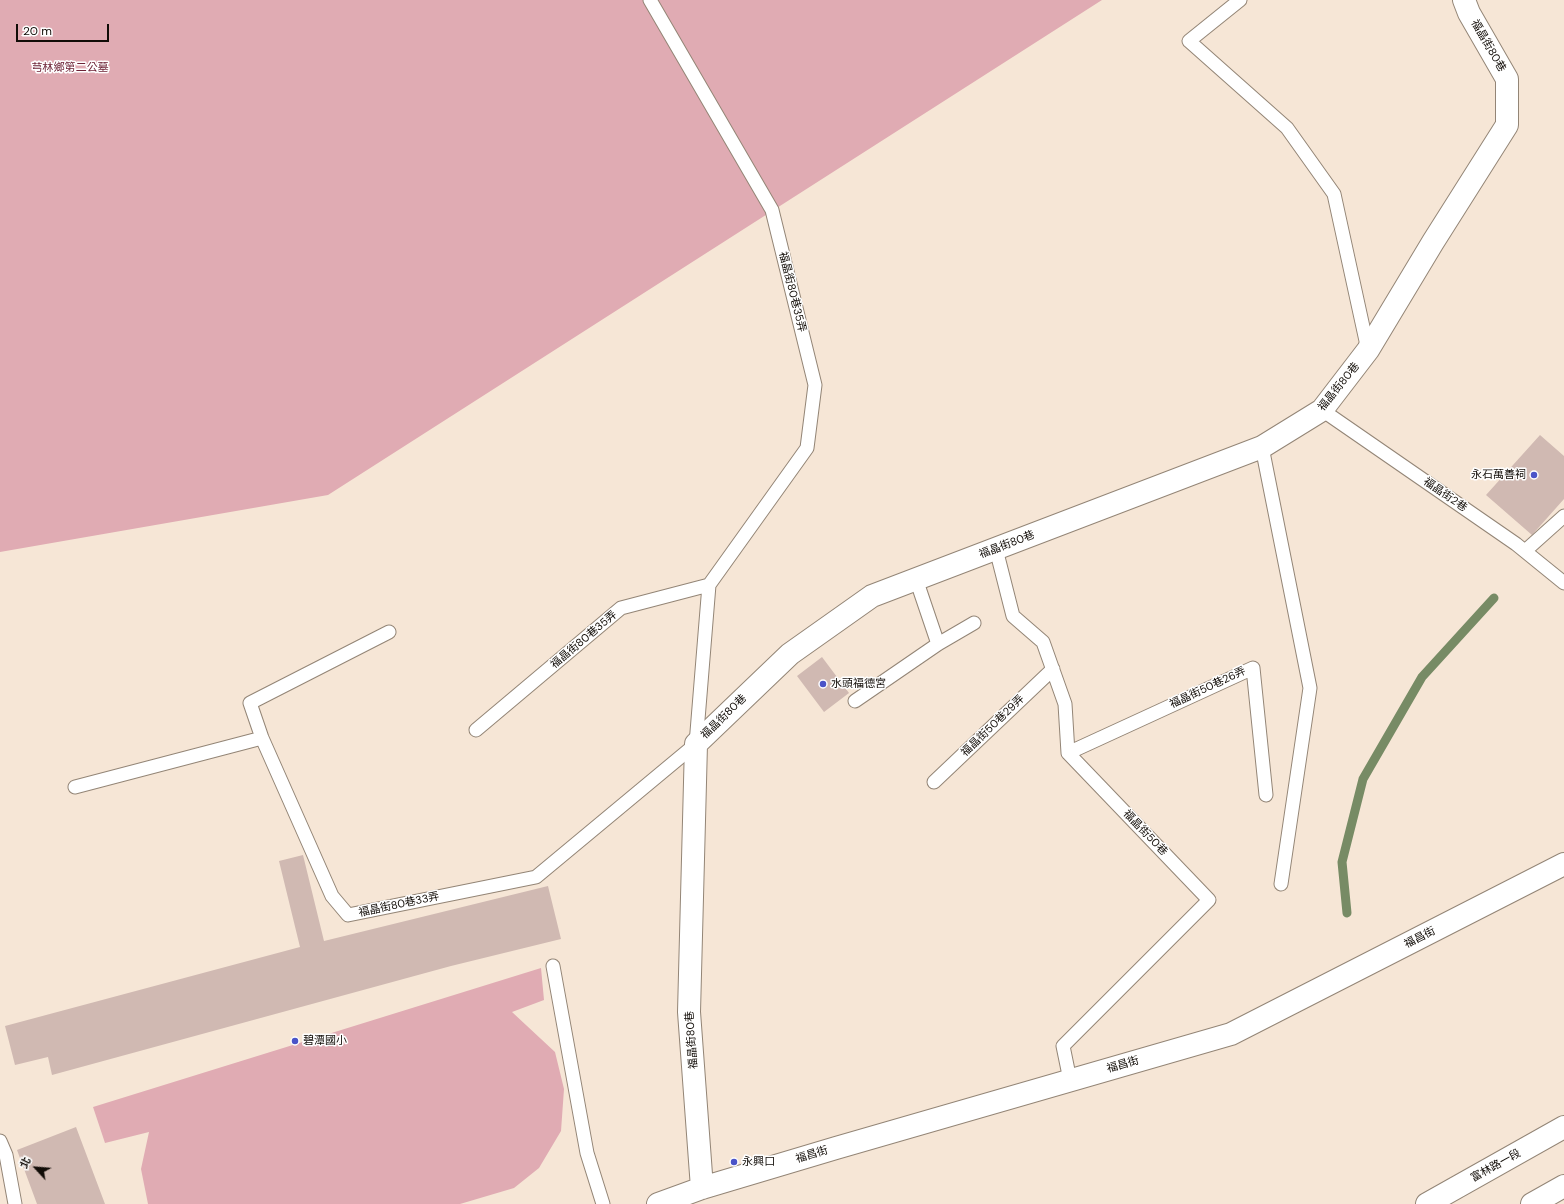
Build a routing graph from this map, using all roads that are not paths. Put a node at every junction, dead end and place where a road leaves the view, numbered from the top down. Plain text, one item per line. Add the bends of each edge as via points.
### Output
1 (650, 0) edge
2 (1240, 0) edge
3 (1464, 0) edge
4 (1368, 350) junction
5 (1322, 410) junction
6 (1262, 447) junction
7 (1564, 516) edge
8 (996, 549) junction
9 (1525, 551) junction
10 (916, 579) junction
11 (1564, 584) edge
12 (709, 585) junction
13 (974, 623) dead end
14 (389, 632) dead end
15 (938, 644) junction
16 (1052, 669) junction
17 (855, 701) dead end
18 (476, 730) dead end
19 (262, 738) junction
20 (696, 744) junction
21 (1068, 753) junction
22 (934, 782) dead end
23 (75, 787) dead end
24 (1266, 795) dead end
25 (1564, 864) edge
26 (1281, 884) dead end
27 (553, 966) dead end
28 (1070, 1080) junction
29 (1564, 1127) edge
30 (0, 1141) edge
31 (1564, 1186) edge
32 (702, 1188) junction
33 (15, 1204) edge
34 (603, 1204) edge
35 (658, 1204) edge
36 (1427, 1204) edge
37 (1532, 1204) edge

1 - 12 lane, 福晶街80巷35弄 via 772,210 815,385 807,448
2 - 4 lane via 1189,41 1287,128 1334,194
3 - 4 street, 福晶街80巷 via 1507,79 1508,125
4 - 5 street, 福晶街80巷
5 - 6 street, 福晶街80巷
5 - 9 lane, 福晶街2巷
6 - 8 street, 福晶街80巷
6 - 26 lane via 1310,688
7 - 9 lane
8 - 10 street, 福晶街80巷
8 - 16 lane via 1013,616 1043,642
9 - 11 lane, 福晶街2巷
10 - 15 lane
10 - 20 street, 福晶街80巷 via 872,596 790,654
12 - 18 lane, 福晶街80巷35弄 via 621,608
12 - 20 lane
13 - 15 lane
14 - 19 lane, 福晶街80巷33弄 via 250,703
15 - 17 lane
16 - 21 lane via 1066,704
16 - 22 lane, 福晶街50巷29弄
19 - 20 lane, 福晶街80巷33弄 via 332,896 348,915 536,877
19 - 23 lane
20 - 32 street, 福晶街80巷 via 689,1012
21 - 24 lane, 福晶街50巷26弄 via 1253,668
21 - 28 lane, 福晶街50巷 via 1210,900 1063,1046
25 - 28 street, 福昌街 via 1231,1034
27 - 34 lane via 587,1153
28 - 32 street, 福昌街
29 - 36 street, 富林路一段
30 - 33 lane via 6,1155
31 - 37 street
32 - 35 street, 福昌街

